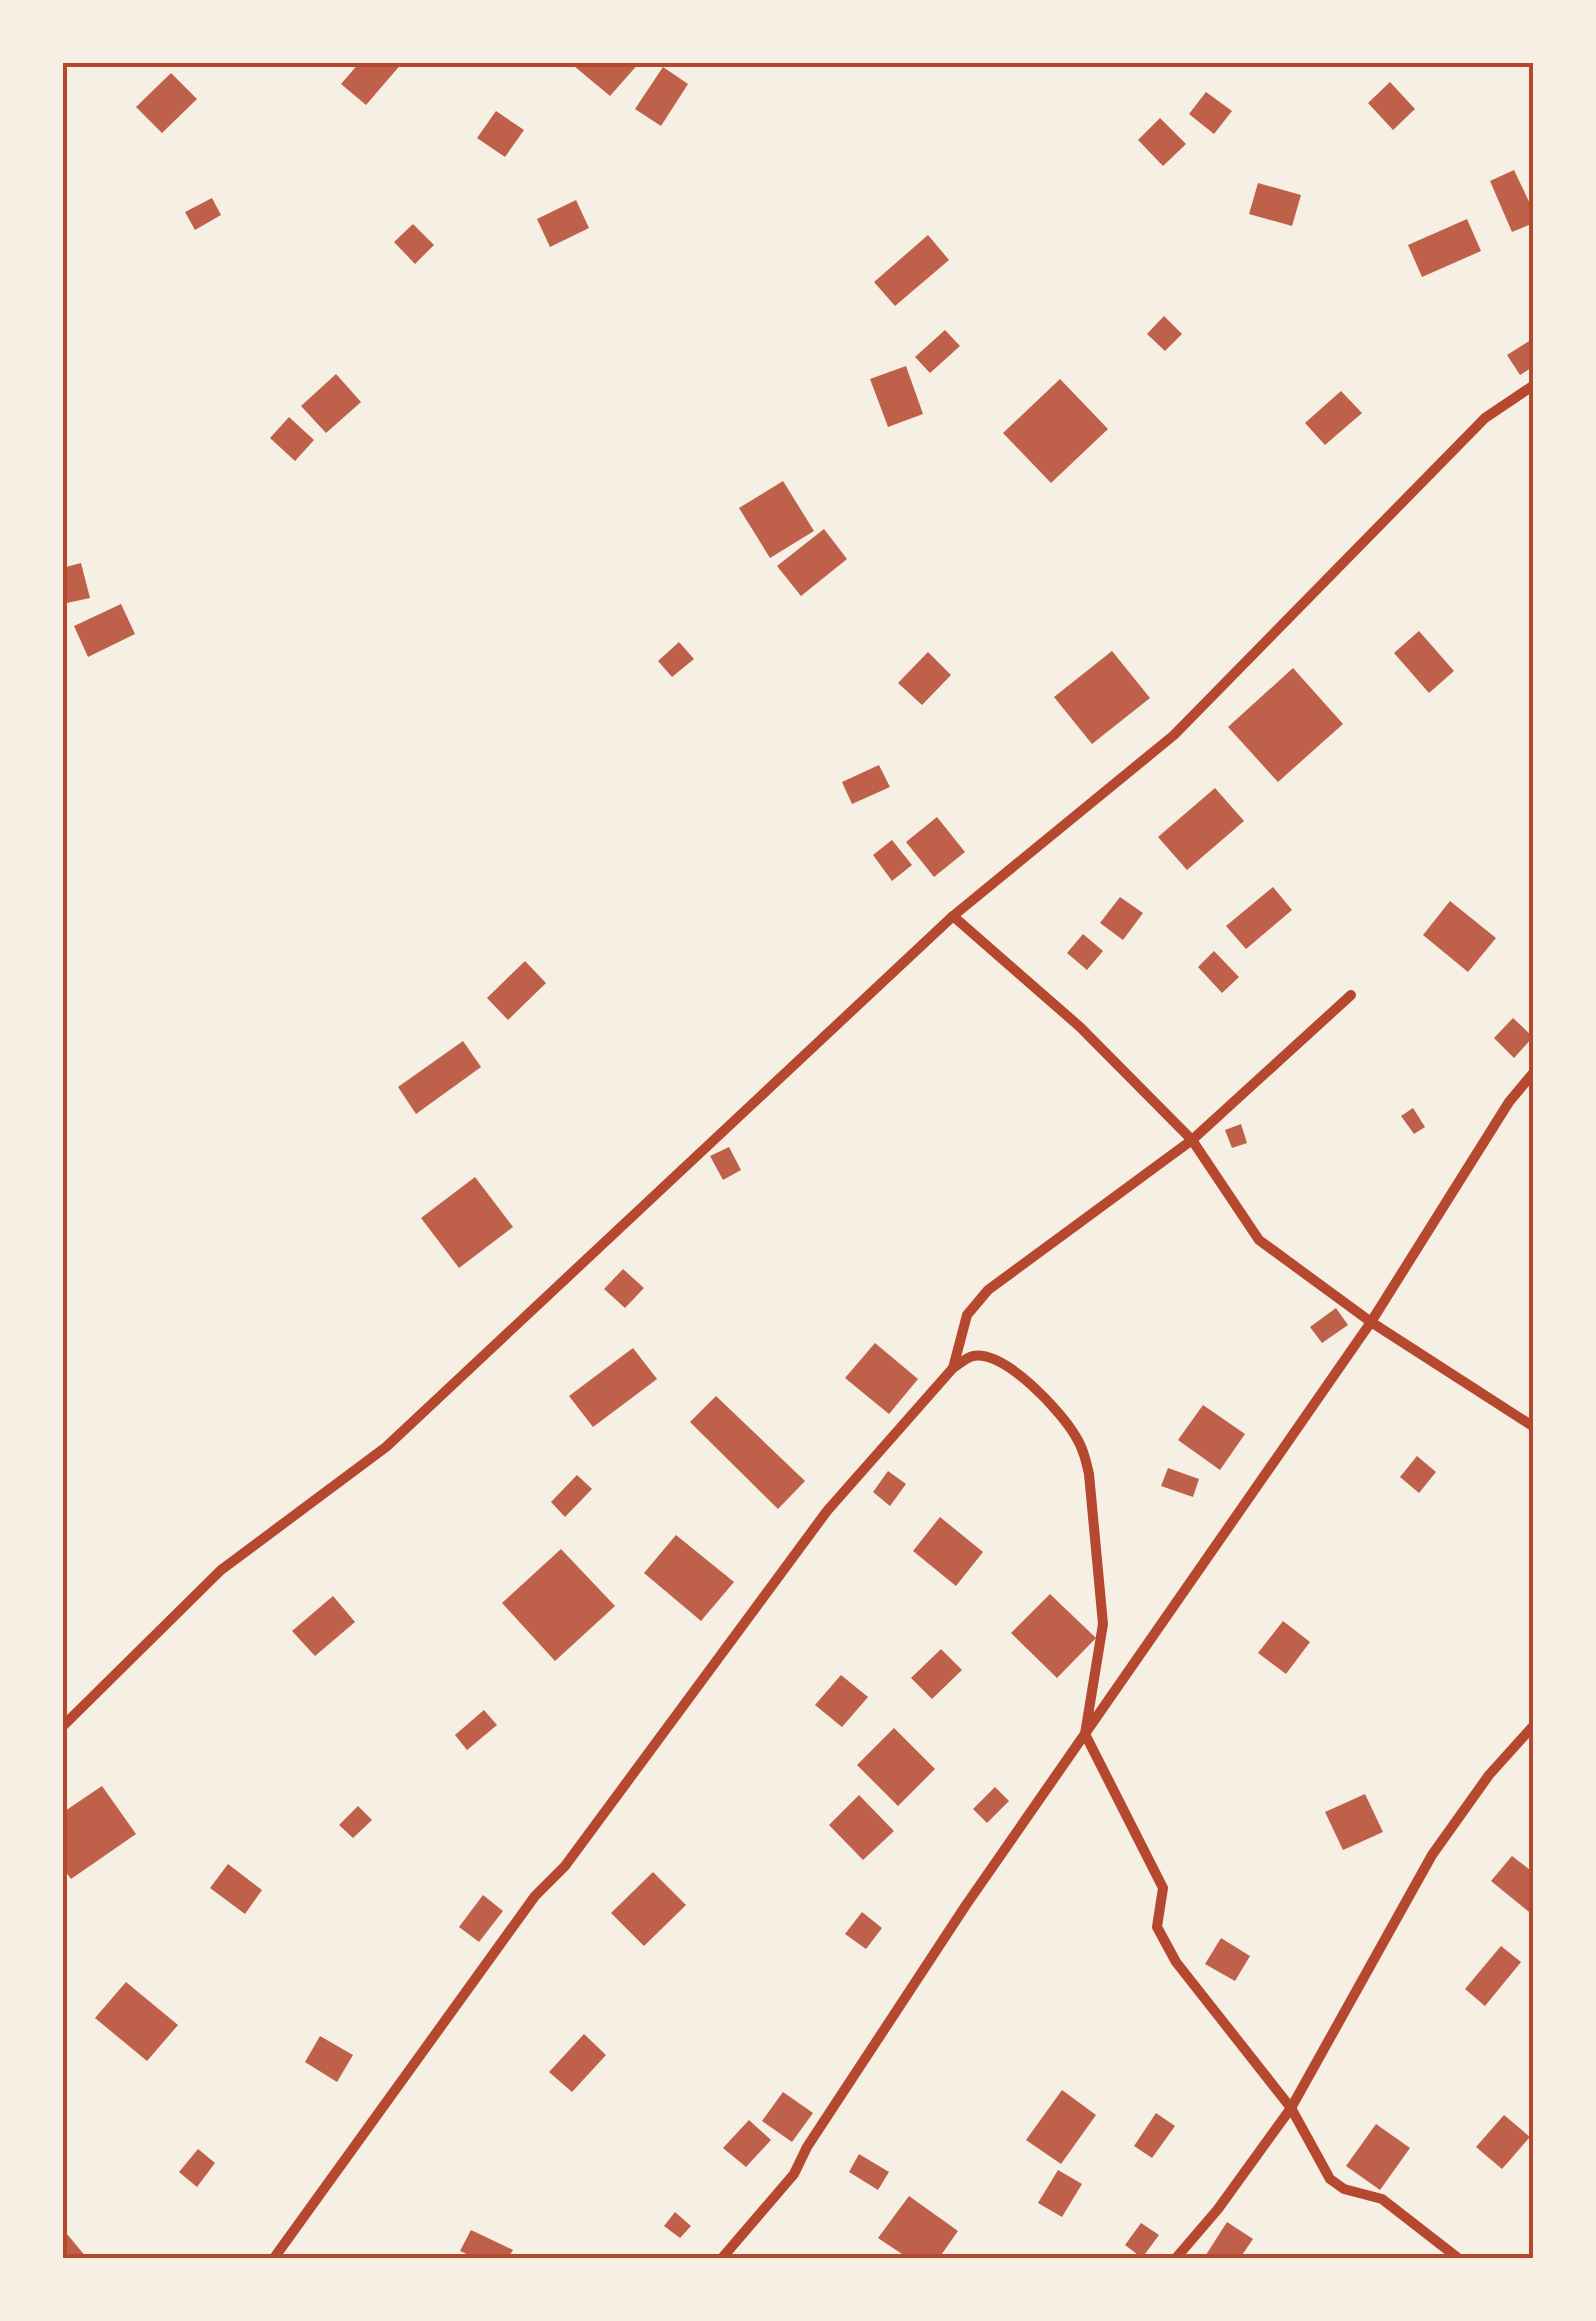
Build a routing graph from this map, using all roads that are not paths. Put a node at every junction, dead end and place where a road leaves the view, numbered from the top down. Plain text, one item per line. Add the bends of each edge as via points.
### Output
1 (1534, 385) edge
2 (953, 916) junction
3 (1351, 995) dead end
4 (1534, 1072) edge
5 (1192, 1140) junction
6 (1372, 1322) junction
7 (953, 1368) junction
8 (1534, 1427) edge
9 (1534, 1725) edge
10 (62, 1727) edge
11 (1085, 1734) junction
12 (1291, 2108) junction
13 (274, 2258) edge
14 (722, 2258) edge
15 (1176, 2258) edge
16 (1458, 2258) edge

1 - 2 street via 1484,418 1174,735
2 - 5 street via 1080,1027
2 - 10 street via 386,1447 222,1570
3 - 5 street
4 - 6 street
5 - 6 street via 1258,1240
5 - 7 street via 988,1290 967,1316
6 - 8 street
6 - 11 street
7 - 11 street via 973,1356 994,1359 1034,1386 1083,1450 1103,1624
7 - 13 street via 827,1511 565,1866 535,1896
9 - 12 street via 1432,1855
11 - 12 street via 1163,1888 1157,1927 1176,1962
11 - 14 street via 794,2174
12 - 15 street
12 - 16 street via 1330,2179 1382,2199

